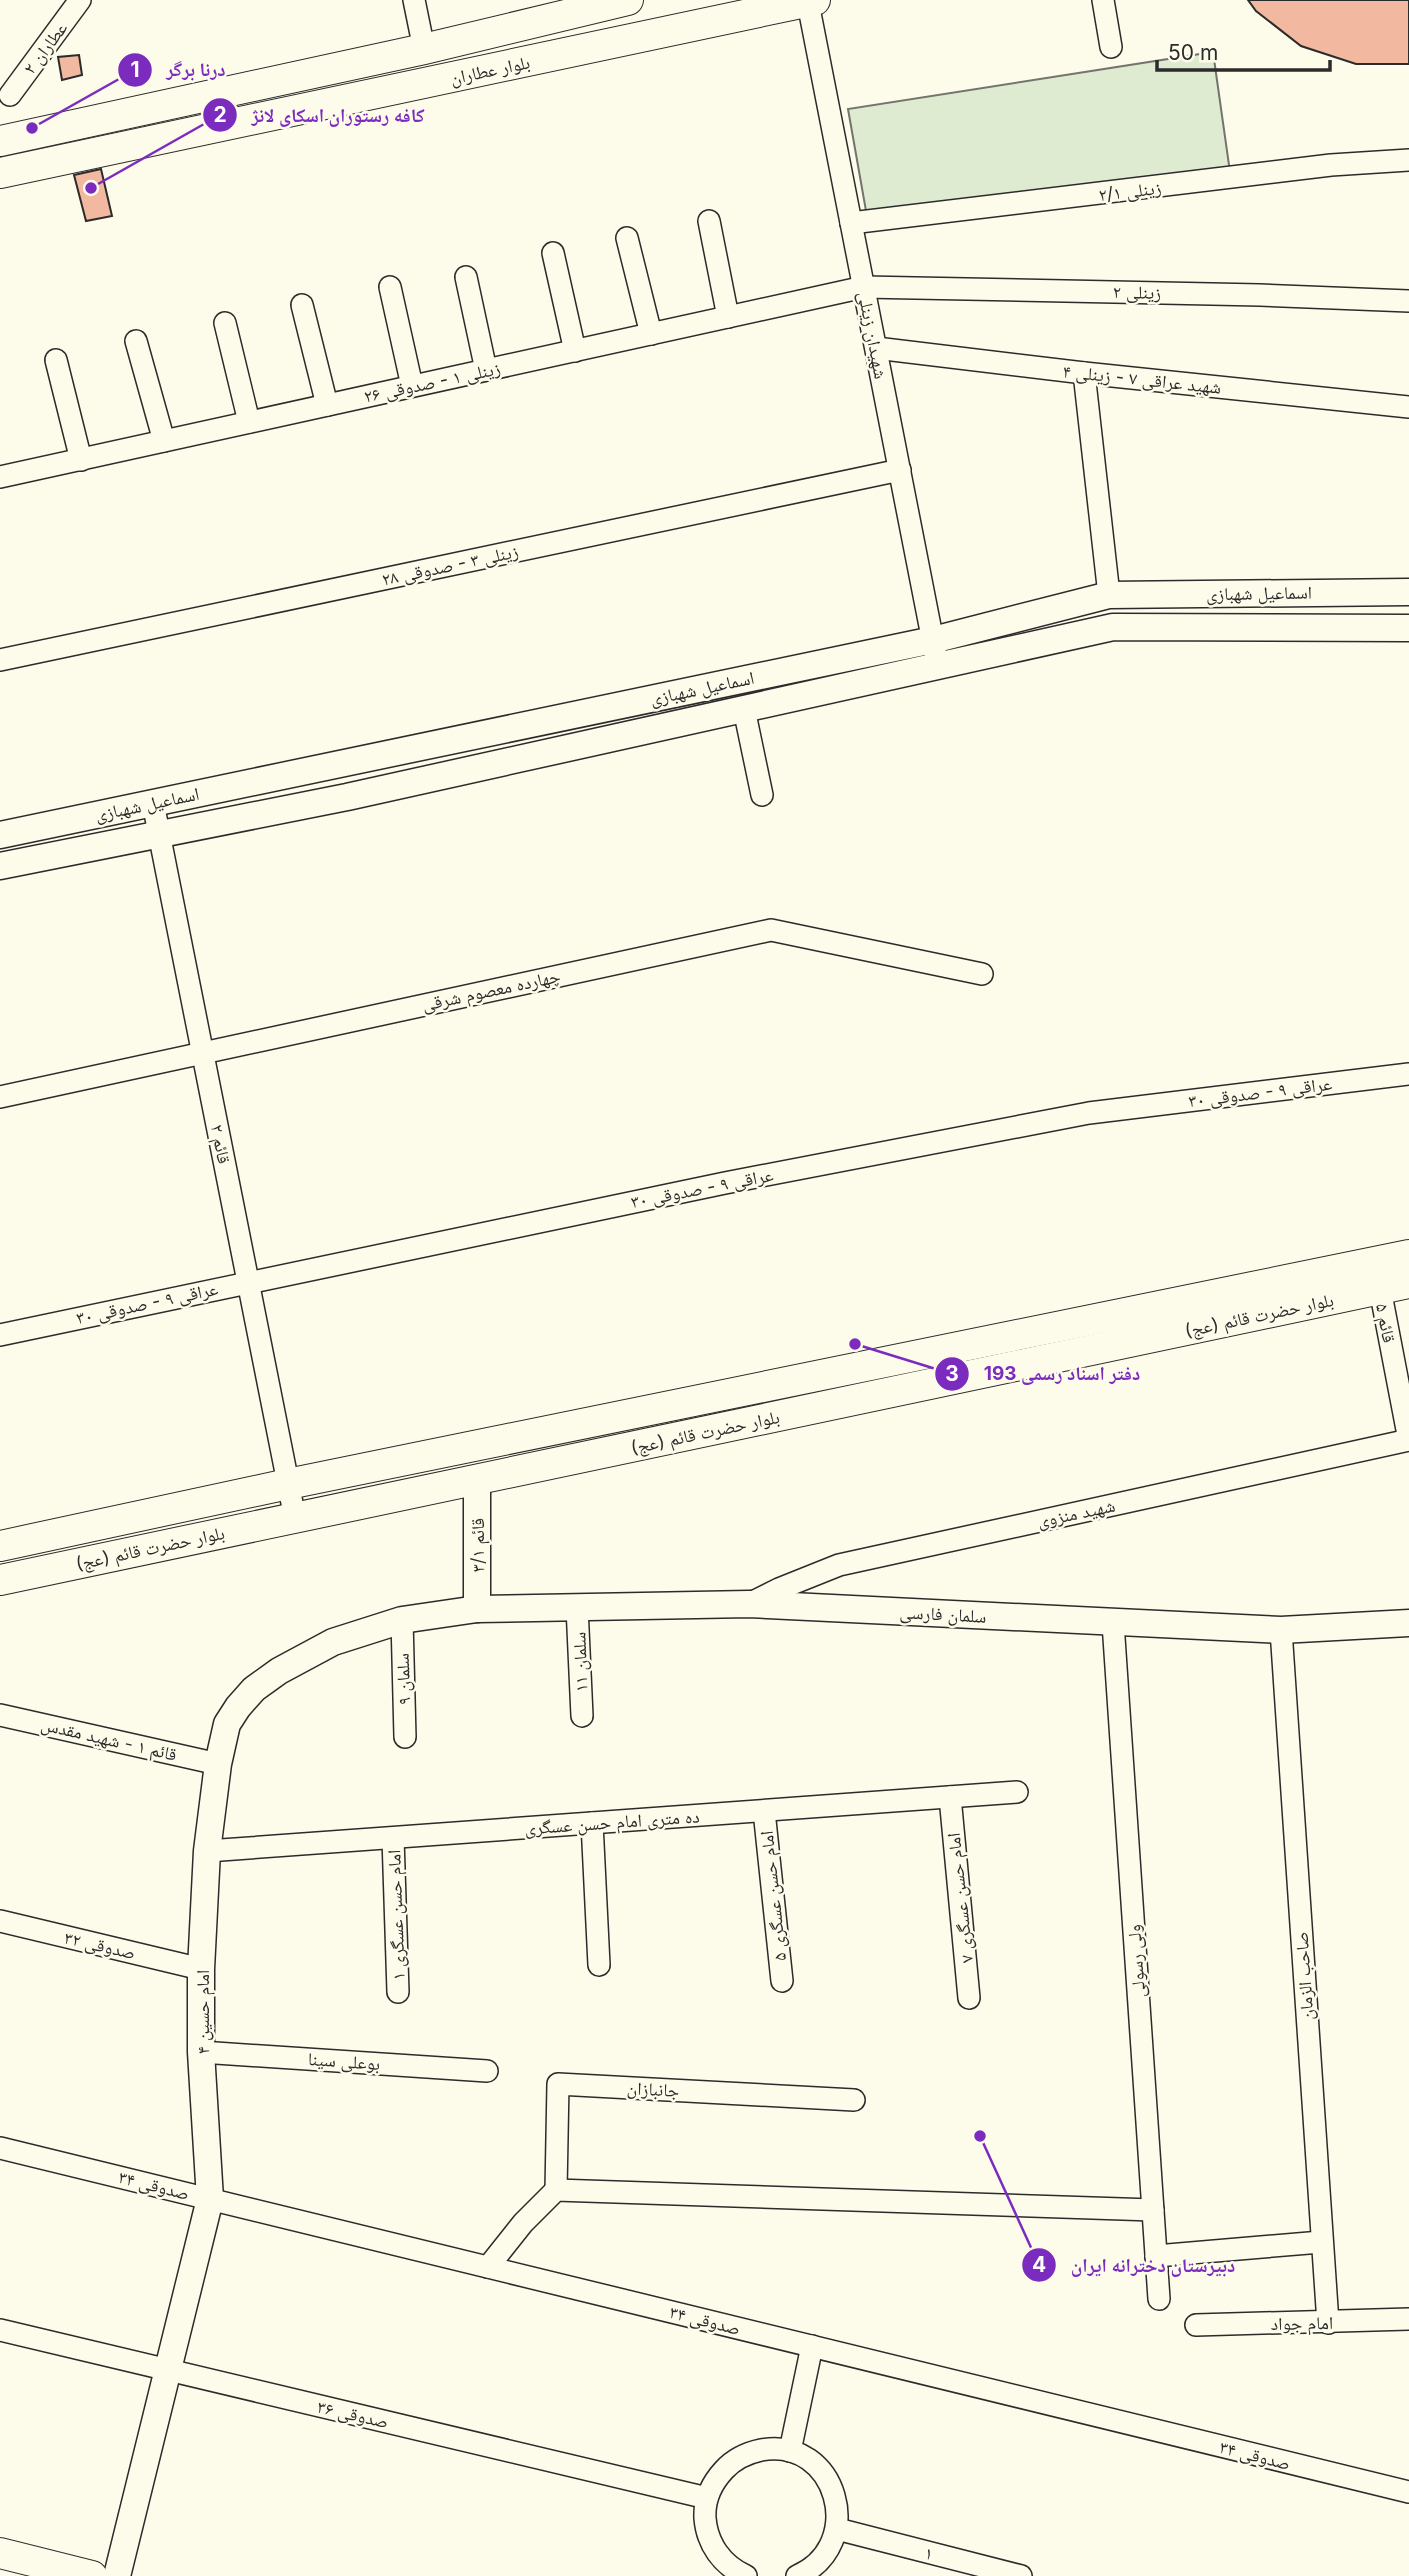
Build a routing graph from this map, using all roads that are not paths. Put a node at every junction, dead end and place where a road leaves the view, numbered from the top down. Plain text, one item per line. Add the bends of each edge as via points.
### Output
1 (80, 0) edge
2 (414, 0) edge
3 (628, 0) edge
4 (1103, 0) edge
5 (811, 1) edge
6 (543, 10) edge
7 (1111, 47) dead end
8 (424, 49) junction
9 (10, 95) dead end
10 (0, 141) edge
11 (1409, 160) edge
12 (0, 173) edge
13 (709, 221) dead end
14 (851, 223) junction
15 (627, 238) dead end
16 (553, 253) dead end
17 (466, 277) dead end
18 (390, 287) dead end
19 (864, 287) junction
20 (1409, 301) edge
21 (302, 305) dead end
22 (728, 317) junction
23 (225, 323) dead end
24 (651, 334) junction
25 (136, 341) dead end
26 (876, 348) junction
27 (575, 351) junction
28 (56, 360) dead end
29 (486, 370) junction
30 (1084, 373) junction
31 (412, 386) junction
32 (327, 405) junction
33 (1409, 407) edge
34 (249, 422) junction
35 (164, 441) junction
36 (81, 460) junction
37 (900, 470) junction
38 (1, 473) edge
39 (1409, 592) edge
40 (1109, 595) junction
41 (1409, 628) edge
42 (933, 640) junction
43 (0, 660) edge
44 (939, 667) junction
45 (744, 709) junction
46 (762, 795) dead end
47 (153, 803) junction
48 (159, 834) junction
49 (0, 835) edge
50 (0, 866) edge
51 (982, 974) dead end
52 (203, 1053) junction
53 (1409, 1074) edge
54 (0, 1097) edge
55 (1409, 1255) edge
56 (248, 1281) junction
57 (1409, 1283) edge
58 (1380, 1289) junction
59 (1409, 1294) edge
60 (0, 1335) edge
61 (1409, 1440) edge
62 (477, 1481) junction
63 (288, 1484) junction
64 (295, 1518) junction
65 (0, 1546) edge
66 (0, 1580) edge
67 (749, 1604) junction
68 (578, 1607) junction
69 (477, 1609) junction
70 (401, 1620) junction
71 (1113, 1623) junction
72 (1409, 1623) edge
73 (1281, 1630) junction
74 (0, 1715) edge
75 (582, 1716) dead end
76 (405, 1737) dead end
77 (218, 1764) junction
78 (1017, 1793) dead end
79 (950, 1797) junction
80 (764, 1811) junction
81 (592, 1823) junction
82 (393, 1838) junction
83 (208, 1851) junction
84 (0, 1921) edge
85 (599, 1965) dead end
86 (201, 1969) junction
87 (782, 1981) dead end
88 (398, 1992) dead end
89 (969, 1998) dead end
90 (201, 2052) junction
91 (487, 2071) dead end
92 (854, 2099) dead end
93 (0, 2148) edge
94 (556, 2190) junction
95 (210, 2199) junction
96 (1153, 2210) junction
97 (1321, 2242) junction
98 (1156, 2256) junction
99 (488, 2267) junction
100 (1159, 2299) dead end
101 (1409, 2319) edge
102 (1328, 2323) junction
103 (1196, 2325) dead end
104 (0, 2330) edge
105 (812, 2346) junction
106 (170, 2370) junction
107 (790, 2451) junction
108 (1409, 2492) edge
109 (707, 2498) junction
110 (837, 2529) junction
111 (0, 2553) edge
112 (92, 2576) edge
113 (117, 2576) edge
114 (746, 2576) edge
115 (797, 2576) edge
116 (1021, 2576) edge

1 - 9 street, عطاران ۲
2 - 8 street
3 - 6 main road, بلوار عطاران
4 - 7 street
5 - 12 main road, بلوار عطاران
5 - 14 street, شهیدان زینلی
6 - 8 main road, بلوار عطاران
8 - 10 main road, بلوار عطاران
11 - 14 street, زینلی ۲/۱ via 1331,165
13 - 22 street
14 - 19 street, شهیدان زینلی
15 - 24 street
16 - 27 street
17 - 29 street
18 - 31 street
19 - 20 street, زینلی ۲
19 - 22 street, زینلی ۱ - صدوقی ۲۶
19 - 26 street, شهیدان زینلی
21 - 32 street
22 - 24 street, زینلی ۱ - صدوقی ۲۶
23 - 34 street
24 - 27 street, زینلی ۱ - صدوقی ۲۶
25 - 35 street
26 - 30 street, شهید عراقی ۷ - زینلی ۴
26 - 37 street, شهیدان زینلی
27 - 29 street, زینلی ۱ - صدوقی ۲۶
28 - 36 street
29 - 31 street, زینلی ۱ - صدوقی ۲۶
30 - 33 street, شهید عراقی ۷ - زینلی ۴
30 - 40 street
31 - 32 street, زینلی ۱ - صدوقی ۲۶
32 - 34 street, زینلی ۱ - صدوقی ۲۶
34 - 35 street, زینلی ۱ - صدوقی ۲۶
35 - 36 street, زینلی ۱ - صدوقی ۲۶
36 - 38 street, زینلی ۱ - صدوقی ۲۶
37 - 42 street, شهیدان زینلی
37 - 43 street, زینلی ۳ - صدوقی ۲۸
39 - 40 street, اسماعیل شهبازی
40 - 42 street, اسماعیل شهبازی
41 - 44 street, اسماعیل شهبازی via 1113,626
42 - 44 street, شهیدان زینلی
42 - 47 street, اسماعیل شهبازی
44 - 45 street, اسماعیل شهبازی
45 - 46 street
45 - 48 street, اسماعیل شهبازی
47 - 48 street, قائم ۲
47 - 49 street, اسماعیل شهبازی
48 - 50 street, اسماعیل شهبازی
48 - 52 street, قائم ۲
51 - 52 street, چهارده معصوم شرقی via 771,930
52 - 54 street, چهارده معصوم شرقی
52 - 56 street, قائم ۲
53 - 56 street, عراقی ۹ - صدوقی ۳۰ via 1089,1112
55 - 63 main road, بلوار حضرت قائم (عج)
56 - 60 street, عراقی ۹ - صدوقی ۳۰
56 - 63 street, قائم ۲
57 - 58 main road
58 - 59 main road, بلوار حضرت قائم (عج)
58 - 61 street, قائم ۵
58 - 62 main road, بلوار حضرت قائم (عج)
61 - 67 street, شهید منزوی via 839,1565
62 - 64 main road, بلوار حضرت قائم (عج)
62 - 69 street, قائم ۳/۱
63 - 64 street, قائم ۲
63 - 65 main road, بلوار حضرت قائم (عج)
64 - 66 main road, بلوار حضرت قائم (عج)
67 - 68 street, سلمان فارسی
67 - 71 street, سلمان فارسی
68 - 69 street, سلمان فارسی
68 - 75 street, سلمان ۱۱
69 - 70 street, امام حسین ۴
70 - 76 street, سلمان ۹
70 - 77 street, امام حسین ۴ via 333,1642 254,1689 227,1724
71 - 73 street, سلمان فارسی
71 - 96 street, ولی رسولی
72 - 73 street, سلمان فارسی
73 - 97 street, صاحب الزمان
74 - 77 street, قائم ۱ - شهید مقدس
77 - 83 street, امام حسین ۴
78 - 79 street, ده متری امام حسن عسگری
79 - 80 street, ده متری امام حسن عسگری
79 - 89 street, امام حسن عسگری ۷
80 - 81 street, ده متری امام حسن عسگری
80 - 87 street, امام حسن عسگری ۵
81 - 82 street, ده متری امام حسن عسگری
81 - 85 street
82 - 83 street, ده متری امام حسن عسگری
82 - 88 street, امام حسن عسگری ۱
83 - 86 street, امام حسین ۴
84 - 86 street, صدوقی ۳۲
86 - 90 street, امام حسین ۴
90 - 91 street, بوعلی سینا
90 - 95 street, امام حسین ۴
92 - 94 street, جانبازان via 558,2084
93 - 95 street, صدوقی ۳۴
94 - 96 street
94 - 99 street
95 - 99 street, صدوقی ۳۴
95 - 106 street, امام حسین ۴
96 - 98 street, ولی رسولی
97 - 98 street
97 - 102 street, صاحب الزمان
98 - 100 street, ولی رسولی
99 - 105 street, صدوقی ۳۴
101 - 102 street, امام جواد
102 - 103 street, امام جواد
104 - 106 street, صدوقی ۳۶
105 - 107 street
105 - 108 street, صدوقی ۳۴
106 - 109 street, صدوقی ۳۶
106 - 113 street, امام حسین ۴
107 - 109 street via 748,2453 730,2463
107 - 110 street via 825,2475 837,2501
109 - 114 street via 705,2516 715,2551
110 - 115 street via 817,2564
110 - 116 street, ۱
111 - 112 main road

